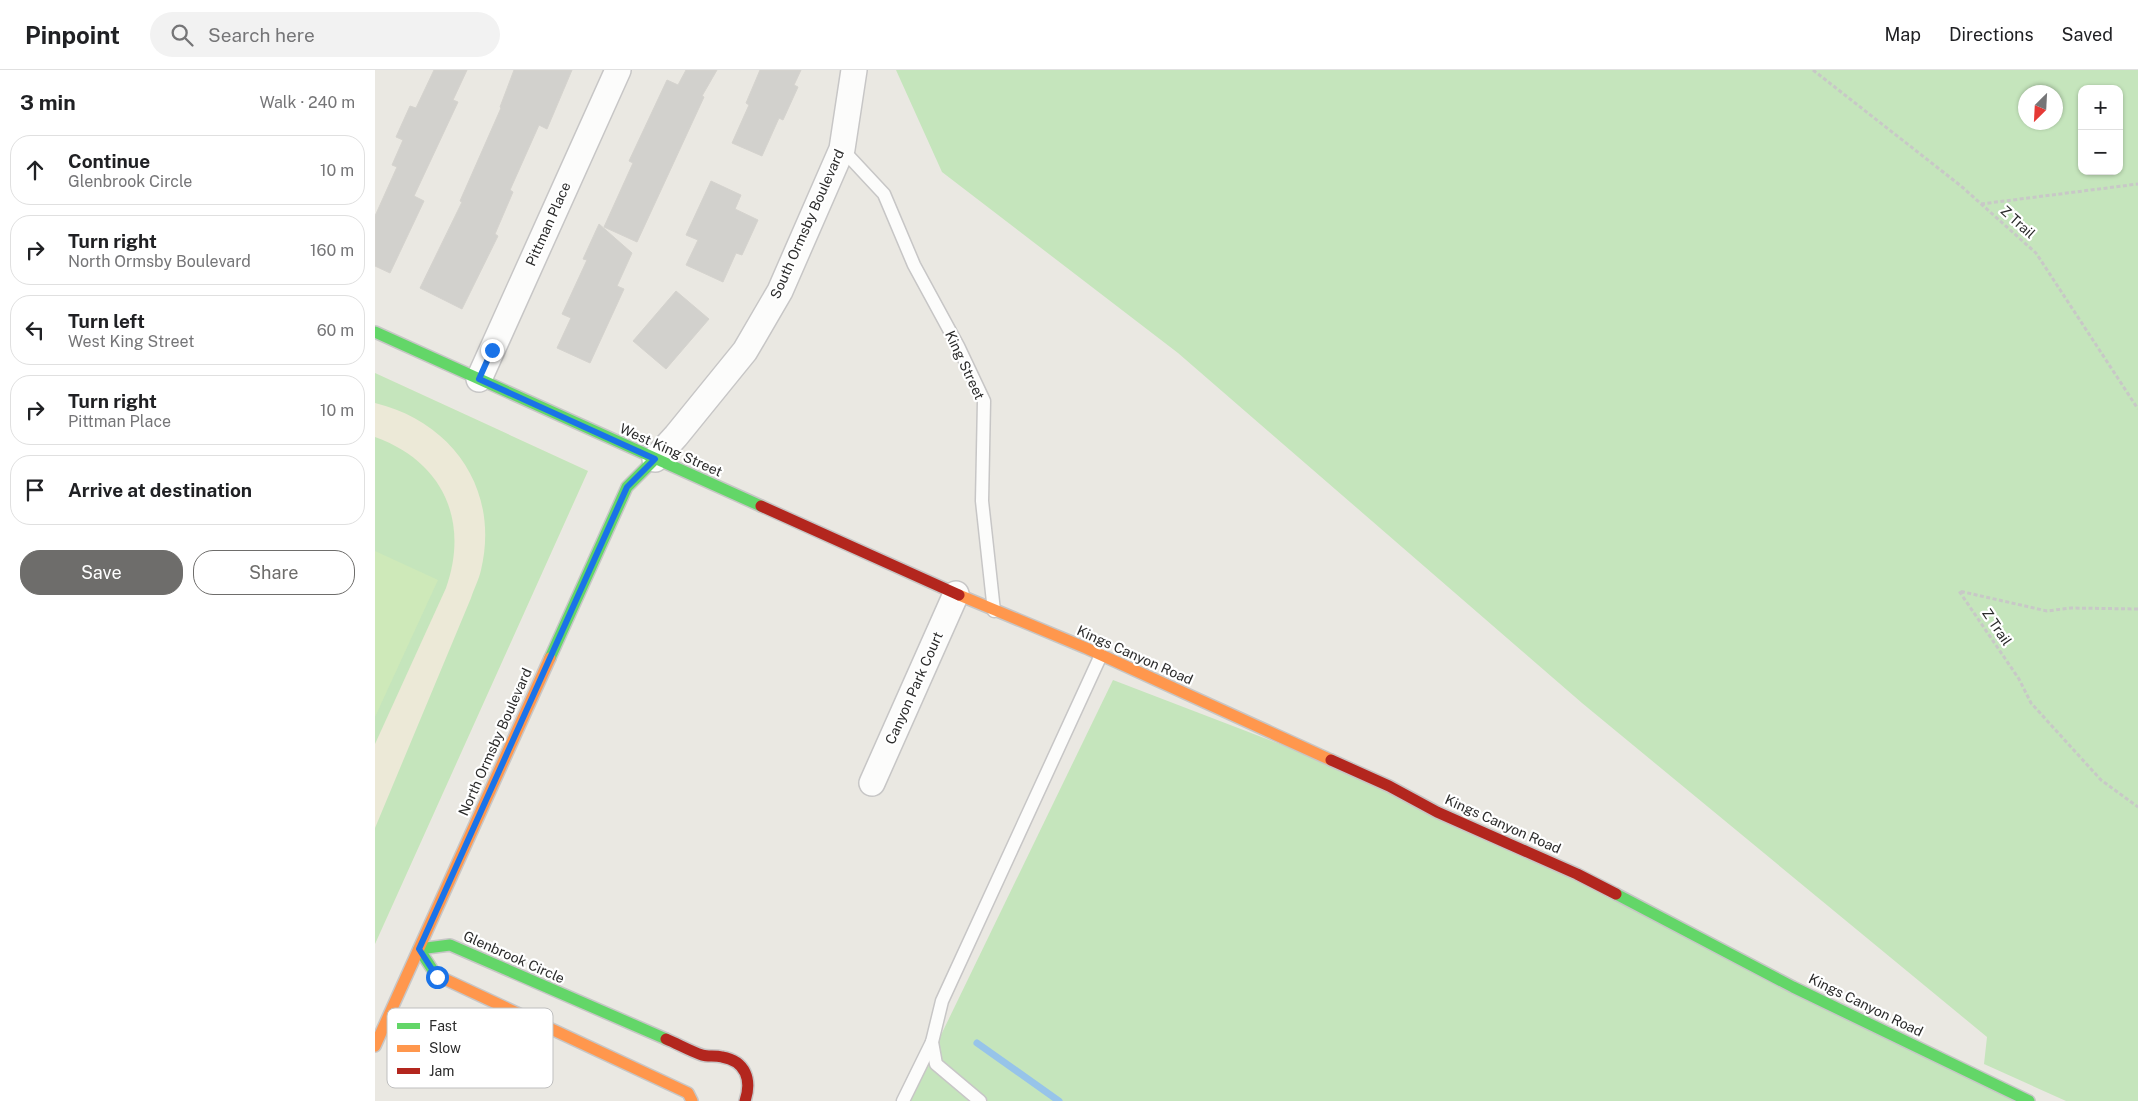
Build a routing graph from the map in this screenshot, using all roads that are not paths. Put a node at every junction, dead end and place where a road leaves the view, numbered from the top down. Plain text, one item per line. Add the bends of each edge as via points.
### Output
1 (618, 70) edge
2 (853, 70) edge
3 (842, 149) junction
4 (375, 332) edge
5 (479, 379) junction
6 (655, 459) junction
7 (956, 594) junction
8 (994, 611) junction
9 (1101, 655) junction
10 (872, 783) dead end
11 (419, 949) junction
12 (392, 1008) edge
13 (504, 1008) edge
14 (387, 1020) edge
15 (553, 1031) edge
16 (932, 1042) junction
17 (375, 1046) edge
18 (692, 1101) edge
19 (745, 1101) edge
20 (903, 1101) edge
21 (980, 1101) edge
22 (2029, 1101) edge

1 - 5 street, Pittman Place
2 - 3 street, South Ormsby Boulevard
3 - 6 street, South Ormsby Boulevard via 780,291 745,351
3 - 8 lane, King Street via 884,194 914,265 984,401 981,501
4 - 5 street, West King Street
5 - 6 street, West King Street
6 - 7 street, West King Street
6 - 11 street, North Ormsby Boulevard via 627,487
7 - 8 street, Kings Canyon Road
7 - 10 street, Canyon Park Court
8 - 9 street, Kings Canyon Road
9 - 16 lane via 942,1001
9 - 22 street, Kings Canyon Road via 1577,874 1793,987
11 - 12 street, North Ormsby Boulevard
11 - 13 street via 437,977
11 - 19 street, Glenbrook Circle via 450,945 704,1056 716,1054 730,1058 745,1071 750,1081
14 - 17 street, North Ormsby Boulevard
15 - 18 street via 688,1093
16 - 20 lane
16 - 21 lane via 937,1064

